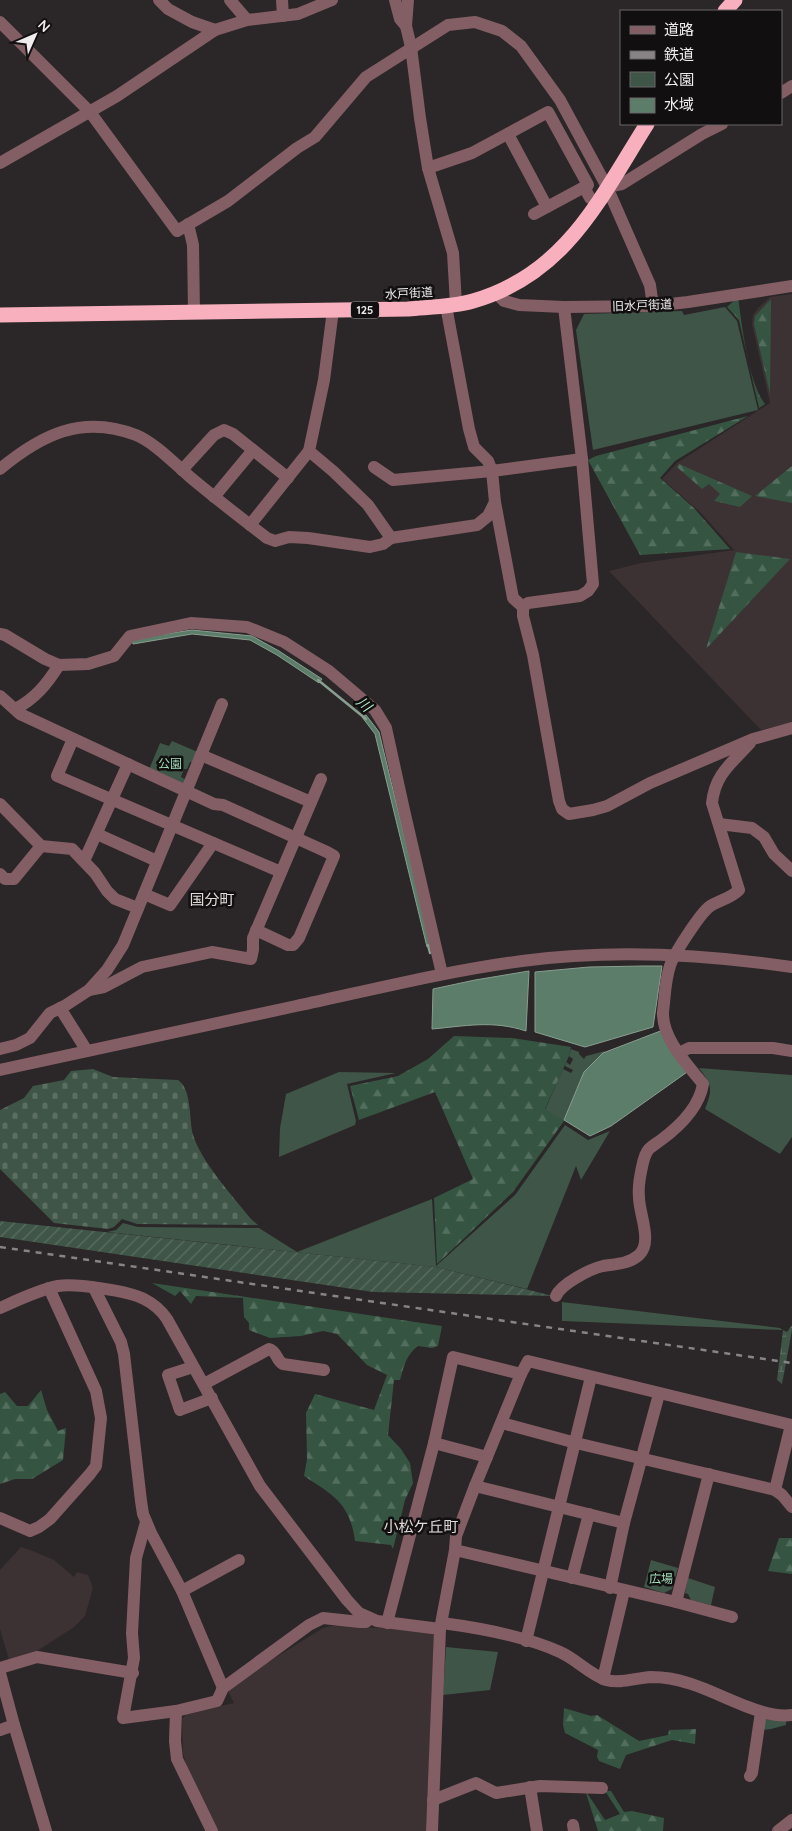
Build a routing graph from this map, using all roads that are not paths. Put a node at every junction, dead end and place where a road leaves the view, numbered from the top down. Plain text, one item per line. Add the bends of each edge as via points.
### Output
1 (159, 0) edge
2 (230, 0) edge
3 (282, 0) edge
4 (332, 0) edge
5 (395, 0) edge
6 (408, 0) edge
7 (283, 16) junction
8 (247, 20) junction
9 (0, 22) edge
10 (406, 26) junction
11 (215, 30) junction
12 (411, 47) junction
13 (90, 112) junction
14 (646, 125) edge
15 (720, 125) edge
16 (508, 134) junction
17 (3, 157) edge
18 (428, 168) junction
19 (584, 186) junction
20 (607, 187) junction
21 (598, 203) junction
22 (547, 207) junction
23 (534, 214) dead end
24 (188, 224) junction
25 (792, 286) edge
26 (496, 293) junction
27 (451, 305) junction
28 (653, 306) junction
29 (564, 307) junction
30 (333, 310) junction
31 (194, 312) junction
32 (0, 315) edge
33 (253, 450) junction
34 (309, 452) junction
35 (582, 459) junction
36 (374, 467) dead end
37 (0, 469) edge
38 (182, 470) junction
39 (492, 471) junction
40 (288, 478) junction
41 (214, 496) junction
42 (495, 502) junction
43 (250, 525) junction
44 (391, 538) junction
45 (523, 607) junction
46 (2, 638) edge
47 (59, 665) junction
48 (0, 696) edge
49 (222, 704) dead end
50 (14, 709) junction
51 (792, 728) edge
52 (73, 739) junction
53 (753, 739) junction
54 (201, 755) junction
55 (128, 764) junction
56 (321, 779) dead end
57 (186, 792) junction
58 (112, 800) junction
59 (311, 802) junction
60 (0, 804) edge
61 (718, 824) junction
62 (172, 825) junction
63 (96, 834) junction
64 (296, 837) junction
65 (213, 843) junction
66 (41, 846) junction
67 (84, 861) junction
68 (157, 861) junction
69 (792, 871) edge
70 (281, 872) junction
71 (0, 874) edge
72 (144, 894) junction
73 (138, 908) junction
74 (256, 930) junction
75 (674, 956) junction
76 (792, 967) edge
77 (442, 974) junction
78 (88, 990) junction
79 (60, 1008) junction
80 (0, 1049) edge
81 (87, 1051) junction
82 (792, 1051) edge
83 (679, 1053) junction
84 (0, 1070) edge
85 (49, 1288) junction
86 (94, 1288) junction
87 (556, 1296) dead end
88 (0, 1308) edge
89 (193, 1367) junction
90 (324, 1370) dead end
91 (521, 1374) junction
92 (591, 1377) junction
93 (204, 1384) junction
94 (659, 1394) junction
95 (212, 1398) junction
96 (502, 1423) junction
97 (434, 1443) junction
98 (576, 1443) junction
99 (487, 1457) junction
100 (642, 1458) junction
101 (709, 1474) junction
102 (475, 1486) junction
103 (775, 1490) junction
104 (560, 1507) junction
105 (792, 1508) edge
106 (589, 1514) junction
107 (0, 1518) edge
108 (146, 1522) junction
109 (624, 1523) junction
110 (455, 1550) junction
111 (239, 1560) dead end
112 (543, 1570) junction
113 (572, 1578) junction
114 (610, 1588) junction
115 (182, 1591) junction
116 (624, 1591) junction
117 (676, 1602) junction
118 (732, 1618) dead end
119 (369, 1619) junction
120 (387, 1623) junction
121 (441, 1626) junction
122 (526, 1641) junction
123 (0, 1668) edge
124 (0, 1673) edge
125 (133, 1673) junction
126 (603, 1679) junction
127 (223, 1688) junction
128 (176, 1711) junction
129 (761, 1712) junction
130 (792, 1715) edge
131 (14, 1725) junction
132 (0, 1730) edge
133 (750, 1776) dead end
134 (530, 1787) junction
135 (602, 1788) dead end
136 (433, 1800) junction
137 (792, 1820) edge
138 (46, 1831) edge
139 (212, 1831) edge
140 (432, 1831) edge
141 (537, 1831) edge
142 (778, 1831) edge

1 - 11 street via 192,22
2 - 8 street
3 - 7 street
4 - 7 street via 298,14
5 - 10 street
6 - 10 street
7 - 8 street
8 - 11 street
9 - 13 street
10 - 12 street
11 - 13 street
12 - 18 street
12 - 20 street via 448,24 475,22 502,31 521,46 560,100
12 - 24 street via 366,77 316,137 228,201
13 - 17 street
13 - 24 street via 177,231
14 - 20 highway, 水戸街道 / 125
15 - 20 street via 622,184
16 - 18 street via 472,153
16 - 19 street via 548,112 588,184
16 - 22 street
18 - 27 street via 453,253
19 - 21 street via 590,198
19 - 22 street
20 - 21 highway, 水戸街道 / 125
20 - 28 street via 650,285
21 - 26 highway, 水戸街道 / 125 via 579,230 551,259
22 - 23 street
24 - 31 street via 193,245
25 - 28 street, 旧水戸街道
26 - 27 highway, 水戸街道 / 125
26 - 29 street, 旧水戸街道 via 510,304
27 - 30 highway, 水戸街道 / 125
27 - 39 street via 474,447 488,461
28 - 29 street, 旧水戸街道
29 - 35 street
30 - 31 highway, 水戸街道 / 125
30 - 34 street via 324,380
31 - 32 highway, 水戸街道 / 125
33 - 38 street via 224,430 214,434
33 - 40 street
33 - 41 street
34 - 40 street
34 - 44 street via 368,505
35 - 39 street
35 - 45 street via 593,584 580,596 528,603
36 - 39 street via 393,480
37 - 38 street via 44,438 66,429 88,426 137,435
38 - 41 street
39 - 42 street
40 - 43 street
41 - 43 street
42 - 44 street via 488,516 477,525
42 - 45 street via 514,598
43 - 44 street via 275,541 288,537 308,538 370,547
45 - 53 street via 559,801 569,814 607,806 650,783
46 - 47 street
47 - 50 street via 47,685 28,702
47 - 77 street via 88,664 114,656 130,636 191,623 247,627 284,642 330,671 376,710 386,728
48 - 50 street
49 - 54 street
50 - 52 street
51 - 53 street
52 - 55 street
52 - 58 street via 56,776
53 - 61 street via 724,768 716,783 712,803
54 - 57 street
54 - 59 street
55 - 57 street
55 - 58 street
56 - 59 street
57 - 62 street
57 - 64 street
58 - 62 street
58 - 63 street
59 - 64 street
60 - 66 street
61 - 69 street via 752,828 764,837 774,854
61 - 75 street via 739,890 733,897 702,913
62 - 65 street
62 - 68 street
63 - 67 street
63 - 68 street
64 - 70 street
64 - 74 street via 334,856 333,862 293,945
65 - 70 street
65 - 72 street via 170,905
66 - 67 street via 72,849
66 - 71 street via 14,880 5,879
67 - 73 street via 115,899
68 - 72 street
70 - 74 street
72 - 73 street
73 - 78 street via 123,945 107,970
74 - 78 street via 251,959 212,952 142,967 104,987
75 - 76 street
75 - 77 street via 638,954 557,958
75 - 83 street via 662,1019
77 - 81 street
78 - 79 street
79 - 80 street via 50,1013 30,1038
79 - 81 street
81 - 84 street
82 - 83 street via 688,1048
83 - 87 street via 703,1084 697,1104 675,1128 647,1150 638,1194 646,1235 643,1250 626,1262 580,1276 558,1291
85 - 86 street via 73,1285
85 - 88 street
85 - 107 street via 96,1391 101,1418 96,1466 50,1519 39,1527 30,1531
86 - 89 street via 135,1295 161,1311
86 - 108 street via 124,1354
89 - 93 street
89 - 95 street via 168,1375 180,1410
90 - 93 street via 282,1364 269,1349
91 - 92 street via 528,1361
91 - 96 street
91 - 97 street via 453,1357
92 - 94 street
92 - 98 street
93 - 95 street
94 - 100 street
94 - 103 street via 791,1425
95 - 119 street via 260,1486 347,1600
96 - 98 street
96 - 99 street
97 - 99 street
97 - 120 street
98 - 100 street
98 - 104 street
99 - 102 street
100 - 101 street
100 - 109 street
101 - 103 street
101 - 117 street
102 - 104 street
102 - 110 street via 456,1536
103 - 105 street
104 - 106 street
104 - 112 street
106 - 109 street
106 - 113 street
108 - 115 street
108 - 125 street via 136,1558
109 - 114 street
110 - 112 street
110 - 121 street
111 - 115 street
112 - 113 street
112 - 122 street
113 - 114 street
114 - 116 street
115 - 127 street
116 - 117 street
116 - 126 street
117 - 118 street
119 - 120 street
119 - 127 street via 360,1622 323,1618
120 - 121 street
121 - 122 street via 485,1629
121 - 136 street
122 - 126 street via 560,1652
123 - 125 street via 37,1657
124 - 131 street
125 - 128 street via 123,1718
126 - 129 street via 619,1682 650,1677 673,1679 707,1688
127 - 128 street via 218,1701
128 - 139 street via 177,1759
129 - 130 street
129 - 133 street
131 - 132 street
131 - 138 street
134 - 135 street
134 - 136 street via 496,1793 476,1783
134 - 141 street
136 - 140 street
137 - 142 street

